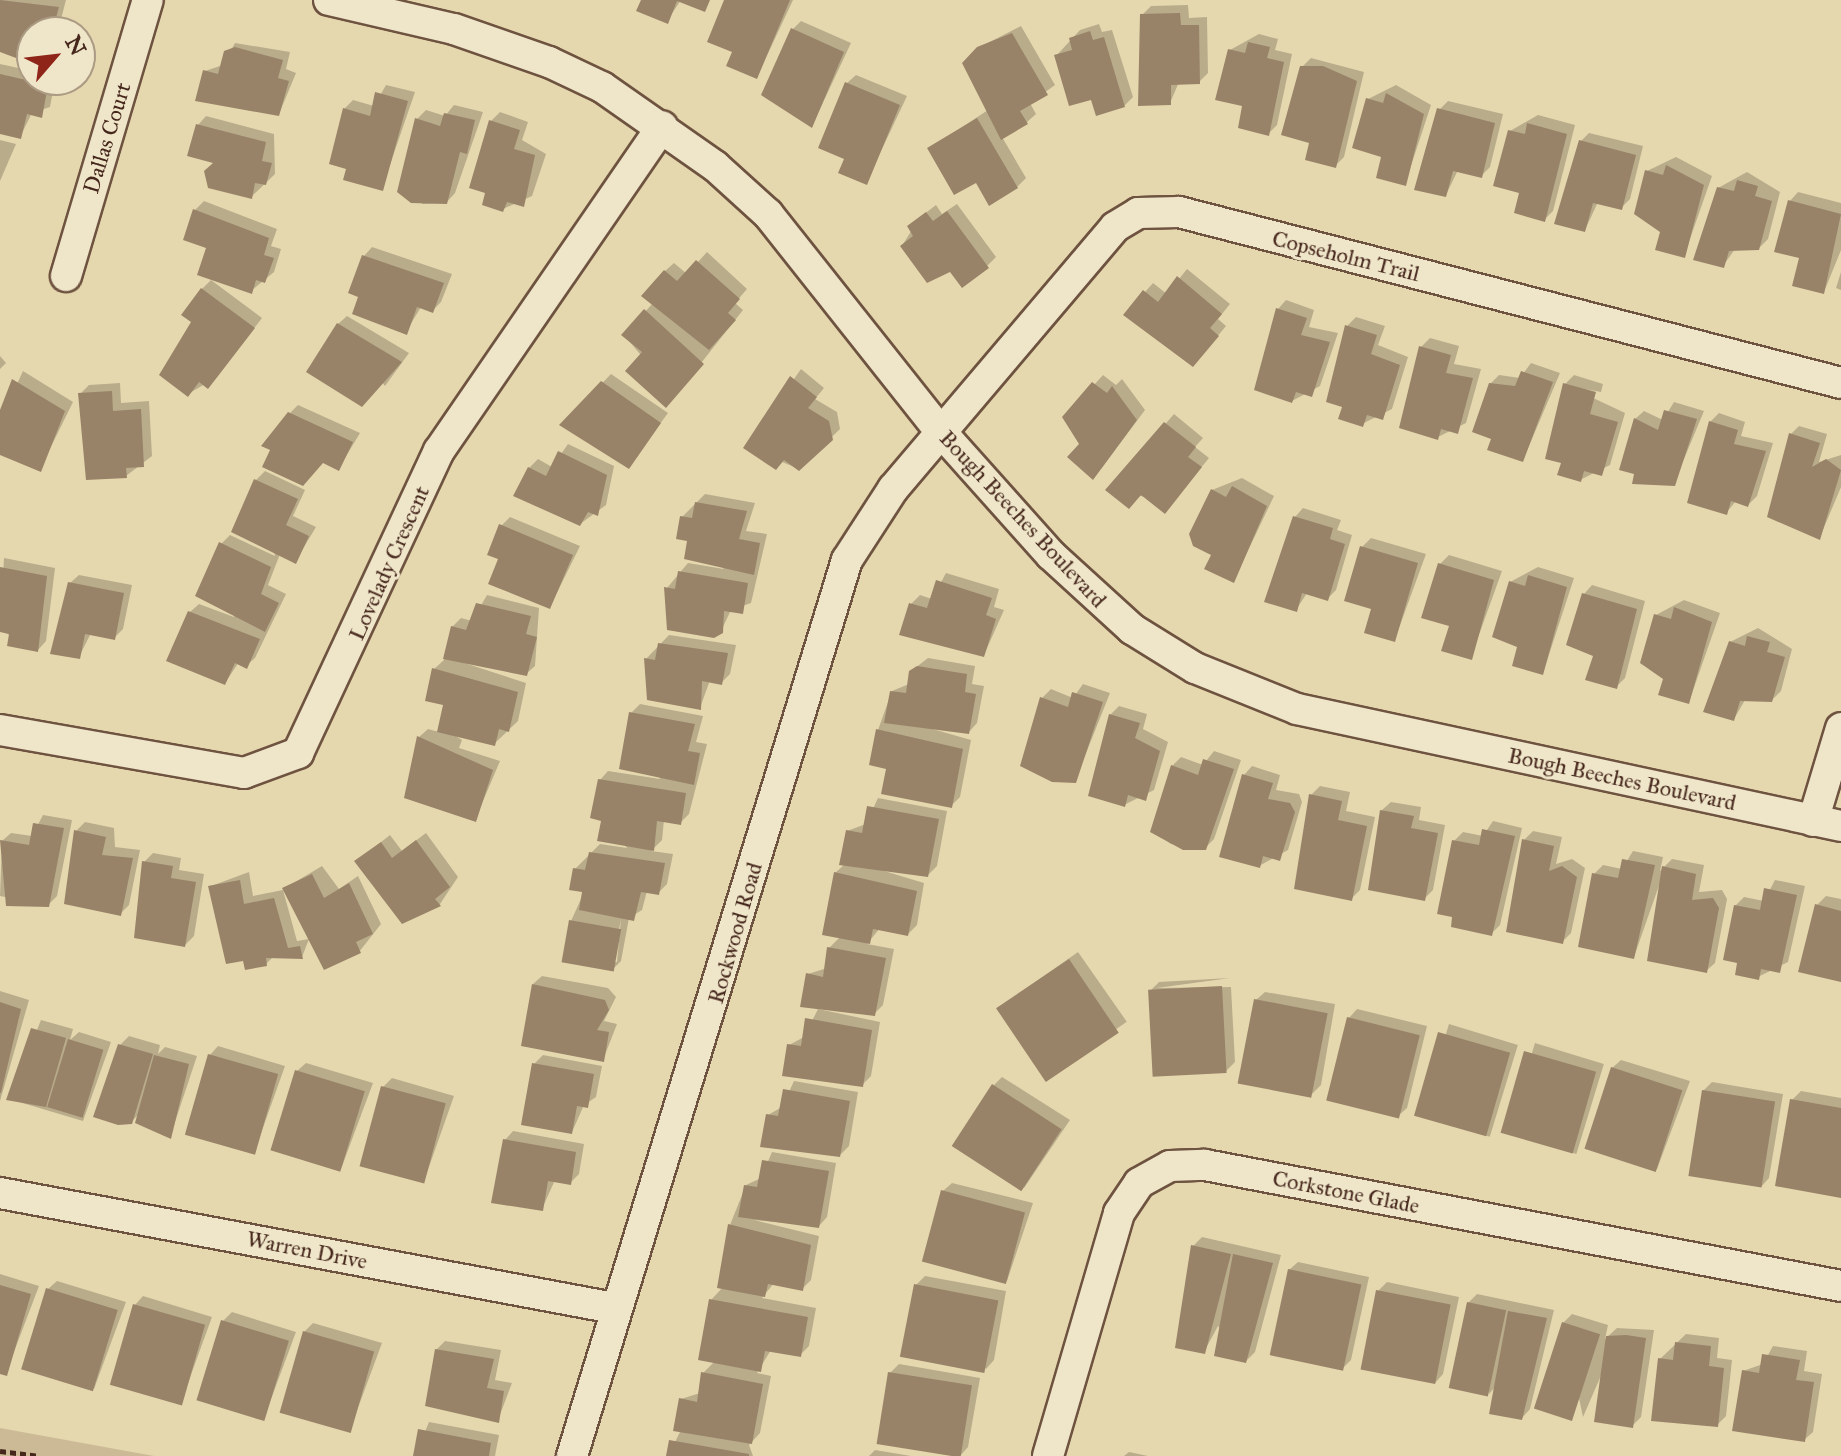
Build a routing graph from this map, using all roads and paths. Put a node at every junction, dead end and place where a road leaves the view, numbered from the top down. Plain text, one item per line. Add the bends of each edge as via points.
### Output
1 (148, 0) edge
2 (329, 0) edge
3 (662, 126) junction
4 (66, 276) dead end
5 (1841, 383) edge
6 (941, 432) junction
7 (1841, 728) edge
8 (0, 730) edge
9 (1827, 824) edge
10 (0, 1193) edge
11 (1841, 1286) edge
12 (614, 1308) junction
13 (0, 1451) edge
14 (38, 1456) edge
15 (572, 1456) edge
16 (1048, 1456) edge

1 - 4 street, Dallas Court
2 - 3 street, Bough Beeches Boulevard via 500,43 602,87
3 - 6 street, Bough Beeches Boulevard via 768,214
3 - 8 street, Lovelady Crescent via 439,451 298,753 244,773
5 - 6 street, Copseholm Trail via 1152,211 1105,237
6 - 9 street, Bough Beeches Boulevard via 1103,606 1228,684 1297,709
6 - 12 street, Rockwood Road via 864,528 832,595 698,1059
7 - 9 street
10 - 12 street, Warren Drive
11 - 16 street, Corkstone Glade via 1205,1165 1170,1166 1139,1183 1119,1213
12 - 15 street, Rockwood Road
13 - 14 path

